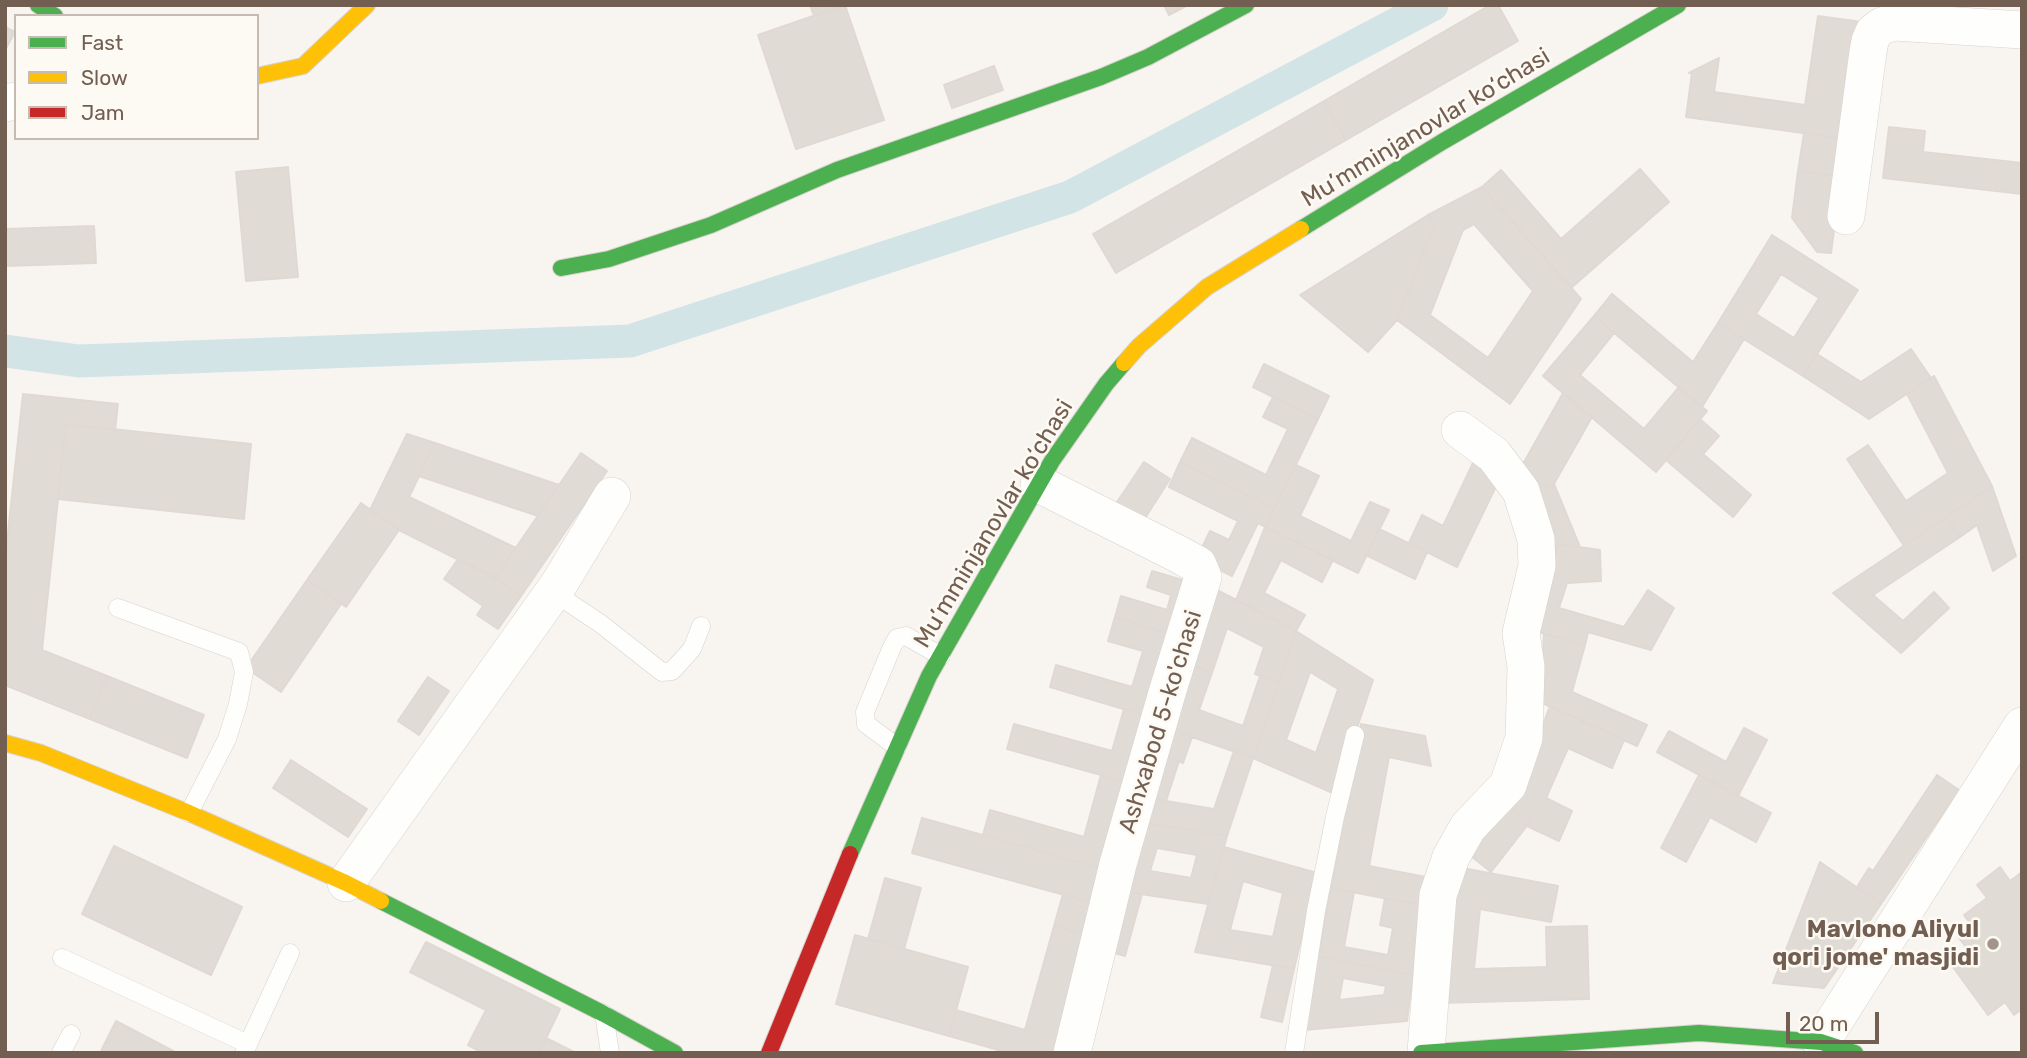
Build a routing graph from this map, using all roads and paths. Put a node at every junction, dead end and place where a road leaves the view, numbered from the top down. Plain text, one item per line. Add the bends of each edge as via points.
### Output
1 (367, 5) edge
2 (1246, 5) edge
3 (1678, 5) edge
4 (2022, 30) edge
5 (259, 76) edge
6 (1846, 216) dead end
7 (561, 268) dead end
8 (1460, 430) dead end
9 (1039, 484) junction
10 (612, 496) dead end
11 (553, 592) junction
12 (118, 608) dead end
13 (701, 626) dead end
14 (941, 656) junction
15 (2022, 726) edge
16 (1355, 735) dead end
17 (5, 743) edge
18 (897, 747) junction
19 (189, 813) junction
20 (346, 883) junction
21 (290, 953) dead end
22 (62, 958) dead end
23 (604, 1014) junction
24 (71, 1034) dead end
25 (1821, 1042) junction
26 (246, 1049) edge
27 (1437, 1052) edge
28 (61, 1053) edge
29 (610, 1053) edge
30 (675, 1053) edge
31 (769, 1053) edge
32 (1072, 1053) edge
33 (1294, 1053) edge
34 (1855, 1053) edge

1 - 5 main road via 303,66
2 - 7 main road via 1101,77 862,160 711,225 610,259
3 - 9 main road, Mu’mminjanovlar ko‘chasi via 1442,142 1207,287 1139,346 1105,384
4 - 6 street via 1894,22 1874,32
8 - 27 street via 1494,455 1521,491 1536,539 1537,566 1521,633 1526,667 1524,738 1508,785 1468,827 1437,895
9 - 14 main road, Mu’mminjanovlar ko‘chasi
9 - 32 street, Ashxabod 5-ko'chasi via 1198,565 1203,577 1118,864
10 - 11 street
11 - 13 lane via 662,672 672,671 692,649
11 - 20 street
12 - 19 lane via 239,652 244,672 227,739
14 - 18 main road, Mu’mminjanovlar ko‘chasi
14 - 18 lane via 906,636 897,638 892,647 865,712 866,724
15 - 25 street
16 - 33 lane via 1316,911
17 - 19 main road
18 - 31 main road, Mu’mminjanovlar ko‘chasi
19 - 20 main road
20 - 23 main road
21 - 26 lane
22 - 26 lane
23 - 29 lane
23 - 30 main road
24 - 28 lane
25 - 27 main road via 1699,1033
25 - 34 main road

